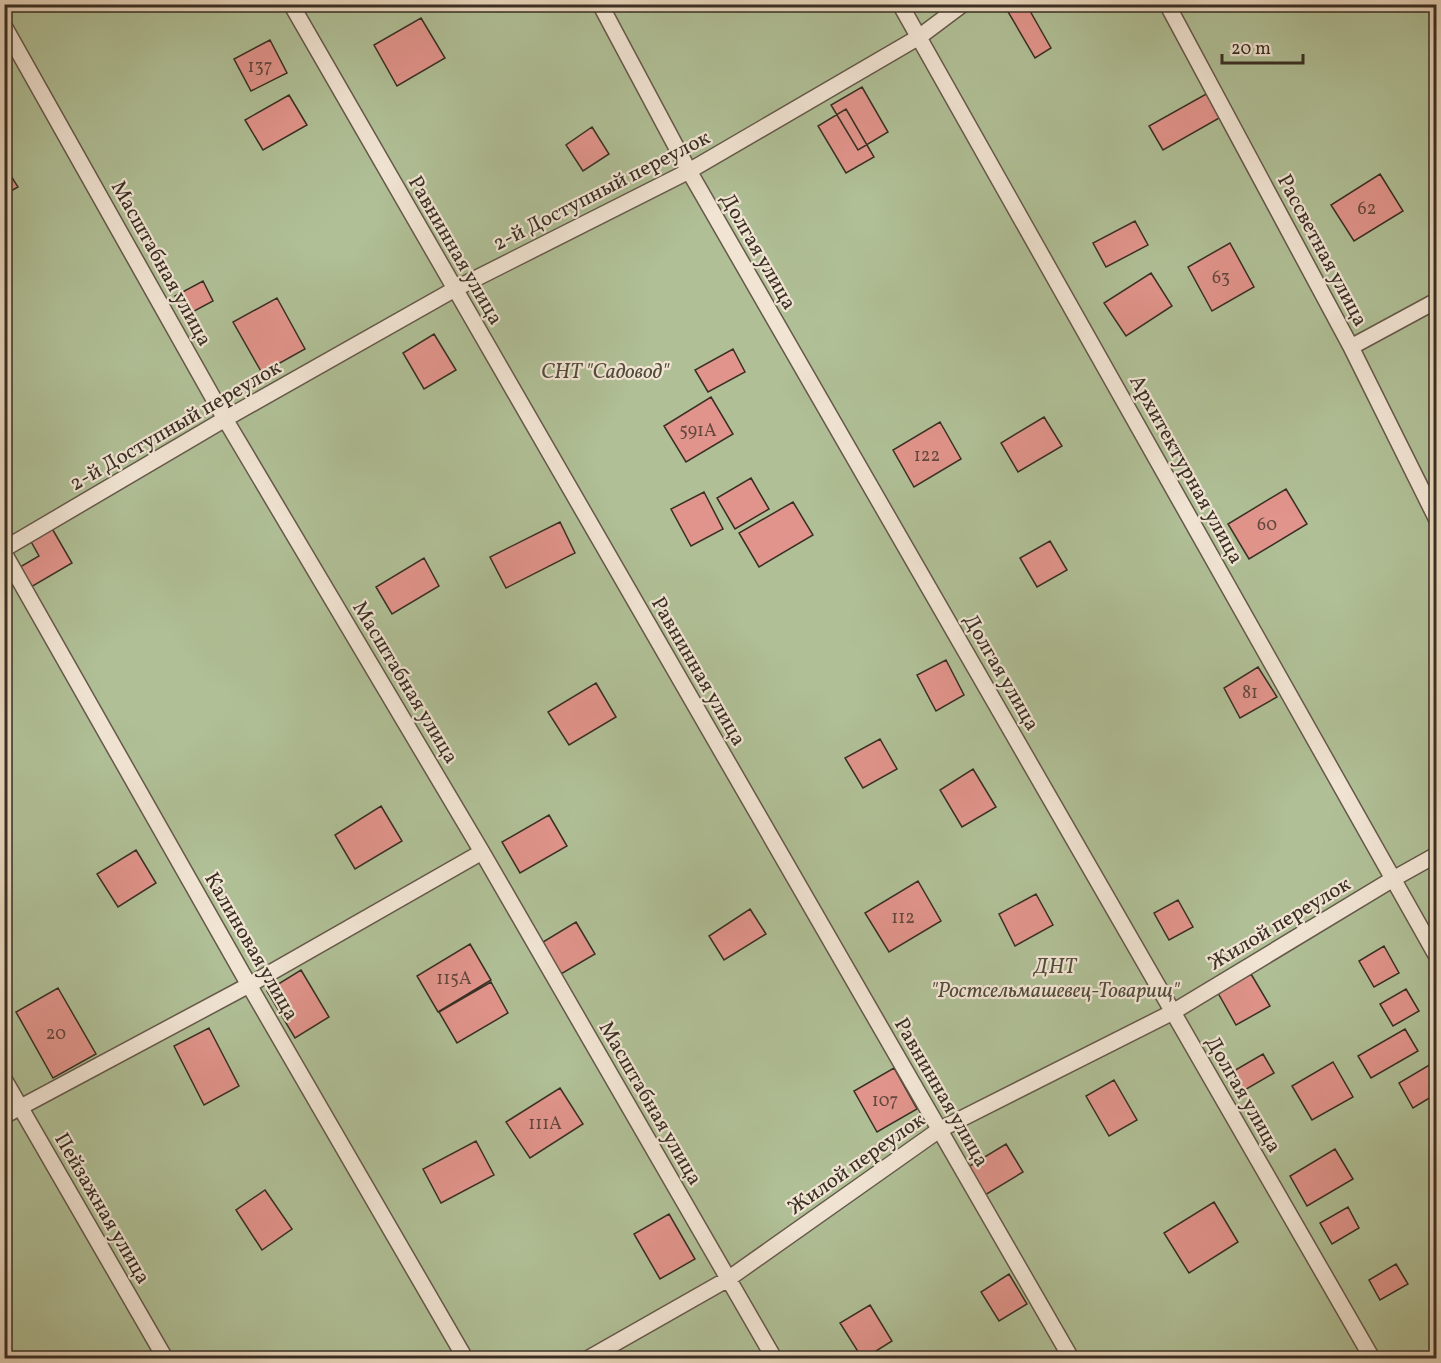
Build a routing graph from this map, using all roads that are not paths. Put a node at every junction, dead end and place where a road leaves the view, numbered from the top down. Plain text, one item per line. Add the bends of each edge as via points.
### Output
1 (291, 4) edge
2 (600, 4) edge
3 (900, 4) edge
4 (963, 4) edge
5 (1167, 4) edge
6 (4, 27) edge
7 (919, 37) junction
8 (689, 171) junction
9 (455, 289) junction
10 (1437, 301) edge
11 (1352, 346) junction
12 (225, 419) junction
13 (1437, 518) edge
14 (4, 551) edge
15 (482, 852) junction
16 (1437, 855) edge
17 (1393, 879) junction
18 (1437, 955) edge
19 (249, 985) junction
20 (1173, 1012) junction
21 (4, 1079) edge
22 (20, 1107) junction
23 (4, 1116) edge
24 (939, 1130) junction
25 (728, 1279) junction
26 (165, 1359) edge
27 (465, 1359) edge
28 (589, 1359) edge
29 (774, 1359) edge
30 (1071, 1359) edge
31 (1372, 1359) edge

1 - 9 lane, Равнинная улица
2 - 8 lane, Долгая улица
3 - 7 lane, Архитектурная улица
4 - 7 lane, 2-й Доступный переулок
5 - 11 lane, Рассветная улица
6 - 12 lane, Масштабная улица
7 - 8 lane, 2-й Доступный переулок
7 - 17 lane, Архитектурная улица
8 - 9 lane, 2-й Доступный переулок
8 - 20 lane, Долгая улица
9 - 12 lane, 2-й Доступный переулок
9 - 24 lane, Равнинная улица
10 - 11 lane
11 - 13 lane, Рассветная улица
12 - 14 lane, 2-й Доступный переулок
12 - 15 lane, Масштабная улица
14 - 19 lane, Калиновая улица
15 - 19 lane
15 - 25 lane, Масштабная улица
16 - 17 lane, Жилой переулок
17 - 18 lane, Архитектурная улица
17 - 20 lane, Жилой переулок
19 - 22 lane
19 - 27 lane, Калиновая улица
20 - 24 lane, Жилой переулок
20 - 31 lane, Долгая улица
21 - 22 lane, Пейзажная улица
22 - 23 lane
22 - 26 lane, Пейзажная улица
24 - 25 lane, Жилой переулок
24 - 30 lane, Равнинная улица
25 - 28 lane, Жилой переулок
25 - 29 lane, Масштабная улица

